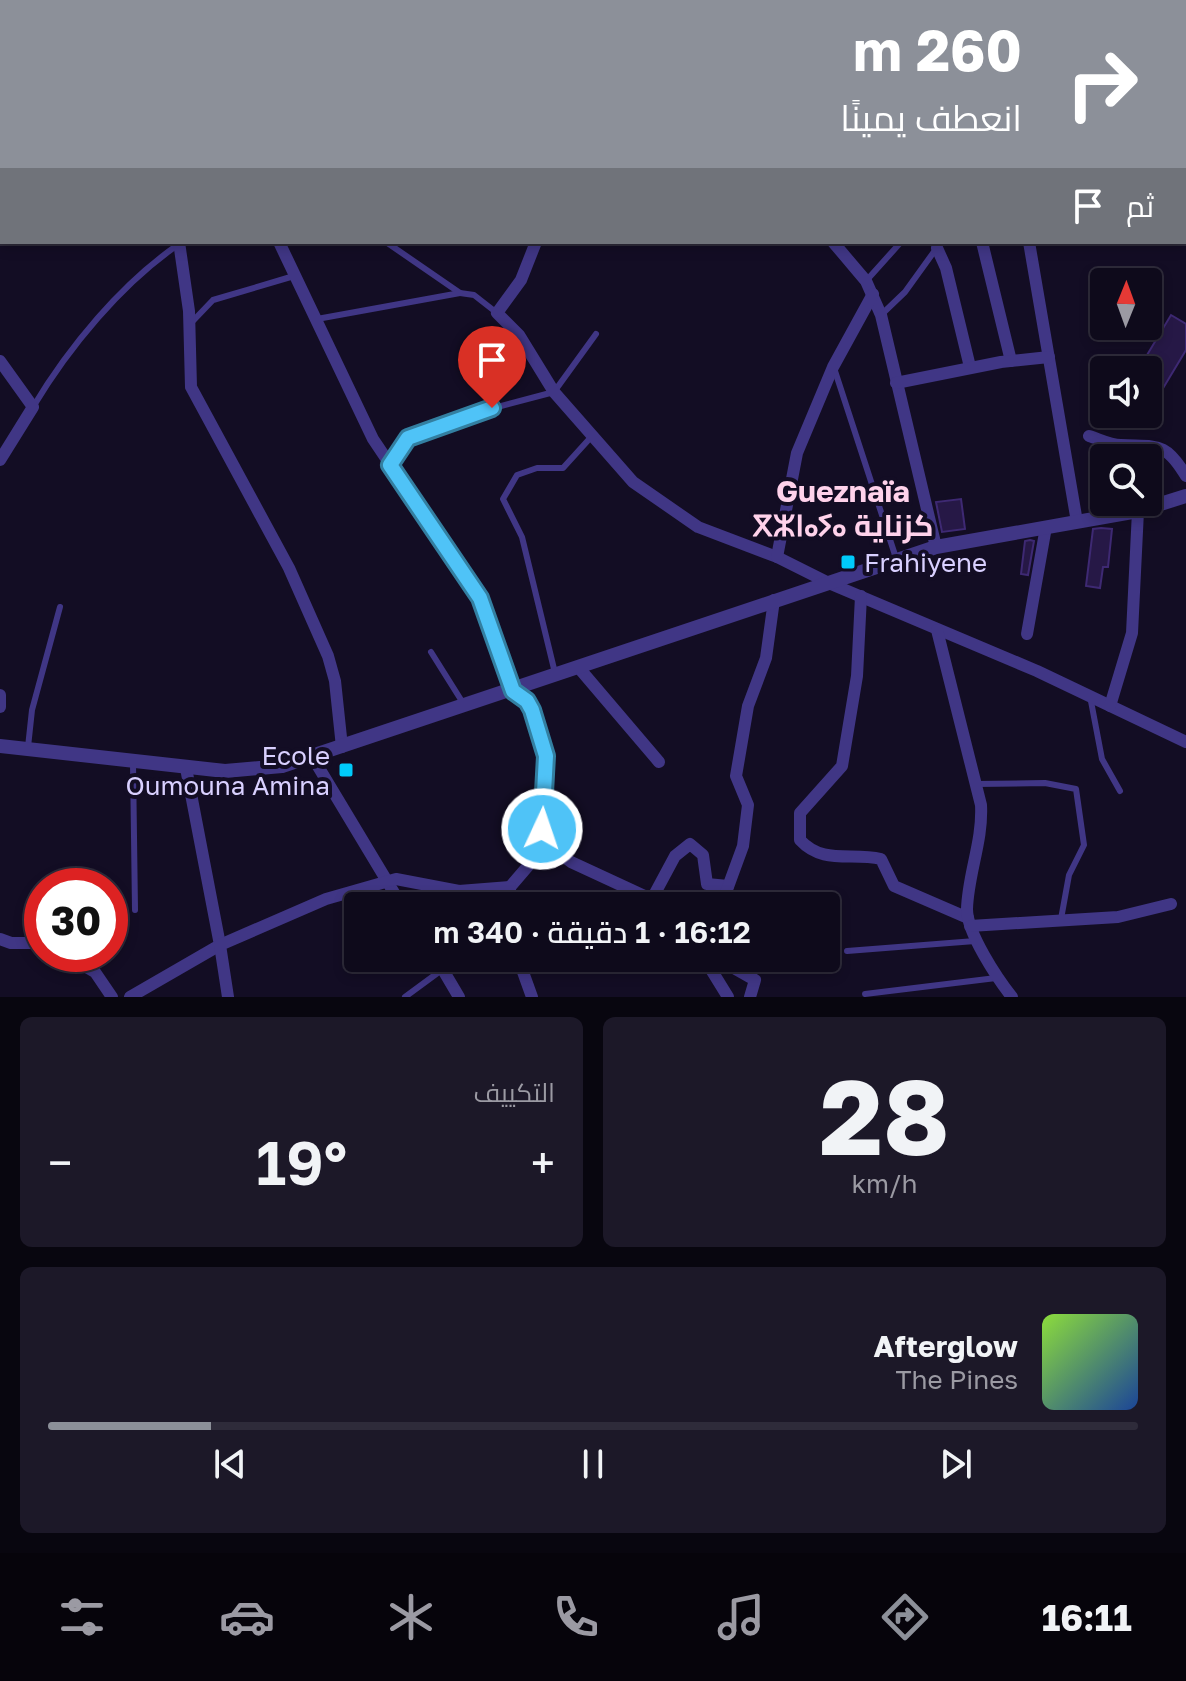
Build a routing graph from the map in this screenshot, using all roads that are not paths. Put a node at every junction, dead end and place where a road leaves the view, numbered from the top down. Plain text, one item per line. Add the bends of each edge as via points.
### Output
1 (178, 244) edge
2 (179, 244) edge
3 (280, 244) edge
4 (389, 244) edge
5 (535, 244) edge
6 (836, 244) edge
7 (899, 244) edge
8 (982, 244) edge
9 (1029, 244) edge
10 (939, 245) edge
11 (296, 276) junction
12 (866, 281) junction
13 (460, 293) junction
14 (873, 294) junction
15 (497, 313) junction
16 (881, 315) junction
17 (317, 319) junction
18 (188, 325) junction
19 (596, 334) dead end
20 (1049, 357) junction
21 (0, 361) edge
22 (1011, 361) junction
23 (833, 367) junction
24 (970, 367) junction
25 (896, 383) junction
26 (554, 392) junction
27 (33, 407) junction
28 (594, 434) junction
29 (1089, 436) dead end
30 (1, 455) edge
31 (390, 465) junction
32 (1186, 476) edge
33 (1186, 496) edge
34 (1162, 504) edge
35 (1110, 516) edge
36 (1138, 516) edge
37 (1077, 522) junction
38 (1046, 527) junction
39 (936, 547) junction
40 (777, 557) junction
41 (896, 559) junction
42 (831, 584) junction
43 (861, 596) junction
44 (774, 600) junction
45 (60, 607) dead end
46 (937, 630) junction
47 (1027, 634) dead end
48 (431, 652) dead end
49 (579, 668) junction
50 (556, 674) junction
51 (513, 691) junction
52 (0, 695) edge
53 (1090, 696) junction
54 (1110, 706) junction
55 (0, 707) edge
56 (466, 707) junction
57 (1186, 742) edge
58 (0, 746) edge
59 (342, 747) junction
60 (28, 751) junction
61 (313, 758) junction
62 (659, 762) dead end
63 (133, 763) junction
64 (186, 768) junction
65 (975, 784) junction
66 (1120, 791) dead end
67 (542, 829) junction
68 (386, 882) junction
69 (728, 886) junction
70 (510, 887) junction
71 (393, 892) edge
72 (510, 892) edge
73 (641, 892) edge
74 (656, 892) edge
75 (726, 892) edge
76 (1171, 904) dead end
77 (135, 910) dead end
78 (969, 922) junction
79 (1060, 922) junction
80 (0, 939) edge
81 (978, 940) junction
82 (24, 943) edge
83 (220, 945) junction
84 (847, 951) dead end
85 (95, 972) edge
86 (430, 972) edge
87 (444, 972) edge
88 (523, 972) edge
89 (713, 972) edge
90 (741, 972) edge
91 (997, 978) junction
92 (865, 994) dead end
93 (112, 997) edge
94 (130, 997) edge
95 (228, 997) edge
96 (405, 997) edge
97 (459, 997) edge
98 (532, 997) edge
99 (728, 997) edge
100 (750, 997) edge
101 (1012, 997) edge

1 - 27 lane via 100,317
2 - 18 street
3 - 11 street
4 - 13 lane
5 - 15 street via 521,280
6 - 12 street
7 - 12 lane
8 - 22 street
9 - 20 street
10 - 16 lane
10 - 24 street
11 - 17 street
11 - 18 lane via 213,300
12 - 14 street
13 - 15 lane via 474,295
13 - 17 lane
14 - 16 street
14 - 23 street
15 - 26 street via 519,335
16 - 25 street
17 - 31 street
18 - 59 street via 191,387 289,568 328,656
19 - 26 lane
20 - 22 street
20 - 37 street
21 - 27 street
22 - 24 street
23 - 40 street via 797,453
23 - 41 lane
24 - 25 street
25 - 39 street
26 - 28 street
26 - 31 lane via 415,434
27 - 30 street
28 - 40 street via 633,482 668,509 698,527
28 - 50 lane via 563,468 517,475 503,499 522,537
29 - 32 street via 1118,446 1160,447
31 - 51 street via 480,598
33 - 34 street
35 - 37 street
36 - 54 street via 1132,633
37 - 38 street
38 - 39 street
38 - 47 street
39 - 41 street
40 - 42 street
41 - 42 street
42 - 43 street
42 - 44 street
43 - 46 street
43 - 78 street via 857,676 842,766 800,813 800,840 829,858 881,859 894,886
44 - 49 street
44 - 69 street via 773,625 748,706 736,776 748,818
45 - 60 lane via 32,710
46 - 53 street
46 - 65 street
48 - 56 lane
49 - 50 street
49 - 62 street
50 - 51 street
51 - 56 street
51 - 67 street via 532,710 546,756
52 - 55 street
53 - 54 street
53 - 66 lane via 1102,759
54 - 57 street
56 - 59 street
58 - 60 street
59 - 61 street
60 - 63 street
61 - 64 street via 259,770
61 - 68 street
63 - 64 street
63 - 77 lane
64 - 83 street
65 - 78 street via 982,822
65 - 79 lane via 1045,783 1076,789 1084,845 1069,875
67 - 70 street via 528,866
67 - 73 street via 545,843 571,862
68 - 70 street via 403,879 482,892
68 - 71 street
68 - 83 street via 326,899
69 - 74 street via 707,884 703,855 690,844 675,856
69 - 75 street
70 - 72 street
76 - 79 street via 1118,917
78 - 79 street
78 - 81 street
80 - 82 street
81 - 84 lane
81 - 91 street
83 - 94 street
83 - 95 street
85 - 93 street
86 - 96 lane
87 - 97 street
88 - 98 street
89 - 99 street
90 - 100 street via 755,980
91 - 92 lane
91 - 101 street

